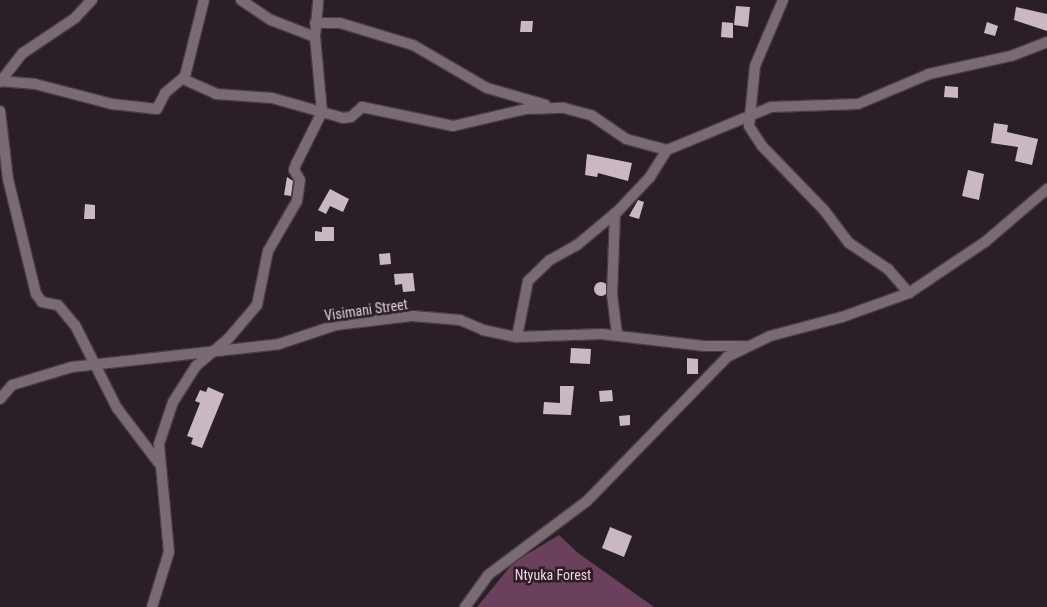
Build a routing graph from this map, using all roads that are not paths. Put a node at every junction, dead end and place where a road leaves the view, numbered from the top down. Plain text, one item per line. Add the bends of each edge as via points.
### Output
1 (92, 0) edge
2 (204, 0) edge
3 (242, 0) edge
4 (318, 0) edge
5 (783, 0) edge
6 (315, 23) junction
7 (315, 37) junction
8 (1047, 42) edge
9 (183, 79) junction
10 (0, 82) edge
11 (550, 106) junction
12 (0, 111) edge
13 (322, 112) junction
14 (750, 118) junction
15 (667, 150) junction
16 (1047, 189) edge
17 (615, 213) junction
18 (909, 293) junction
19 (617, 335) junction
20 (517, 337) junction
21 (745, 346) junction
22 (212, 350) junction
23 (94, 364) junction
24 (0, 399) edge
25 (158, 462) junction
26 (152, 607) edge
27 (465, 607) edge

1 - 10 street via 75,18 23,53
2 - 9 street
3 - 7 street via 271,20
4 - 6 street
5 - 14 street via 755,66
6 - 7 street
6 - 11 street via 340,23 413,45 487,88
7 - 13 street
8 - 14 street via 1012,56 929,74 858,104 774,106
9 - 10 street via 168,90 156,109 112,104 35,84
9 - 13 street via 216,94 272,98
11 - 13 street via 453,126 362,107 348,118
11 - 15 street via 591,115 626,139
12 - 23 street via 8,179 36,294 42,302 59,306 75,325
13 - 22 street via 296,164 300,192 268,251 256,305 228,339
14 - 15 street
14 - 18 street via 749,126 762,146 824,210 839,232 888,269
15 - 17 street via 643,187
16 - 18 street via 985,242
17 - 19 street via 612,294
17 - 20 street via 577,245 550,260 528,281
18 - 21 street
19 - 20 street, Visimani Street
19 - 21 street, Visimani Street via 694,346
20 - 22 street, Visimani Street via 448,317 413,316 336,325 279,344
21 - 27 street via 727,357 587,500 499,565
22 - 23 street, Visimani Street
22 - 25 street via 173,402 159,444
23 - 24 street, Visimani Street via 12,385
23 - 25 street via 117,408
25 - 26 street via 169,552

